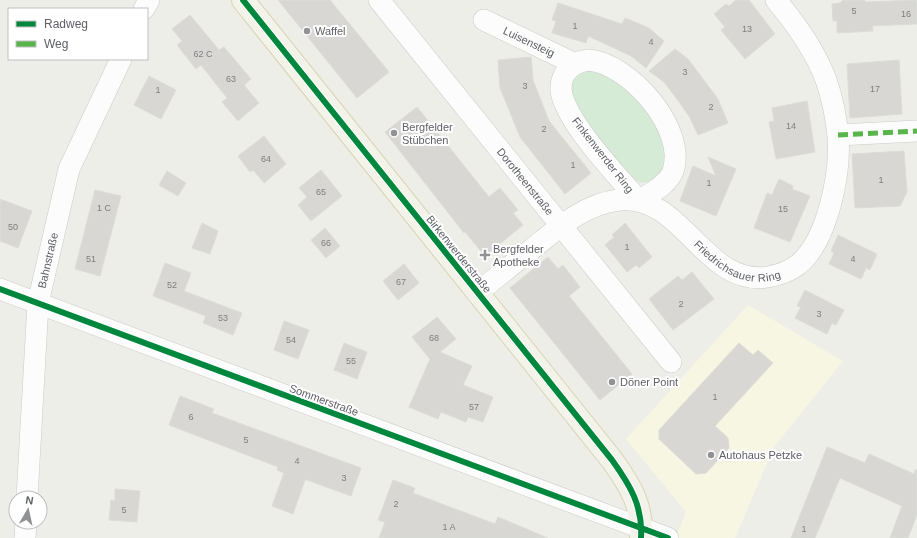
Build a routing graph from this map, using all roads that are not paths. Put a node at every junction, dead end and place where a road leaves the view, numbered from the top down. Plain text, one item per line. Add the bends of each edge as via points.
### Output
1 (243, 0) edge
2 (379, 0) edge
3 (776, 0) edge
4 (484, 20) dead end
5 (121, 60) edge
6 (575, 64) junction
7 (917, 131) edge
8 (838, 135) junction
9 (639, 201) junction
10 (561, 226) junction
11 (0, 289) edge
12 (477, 293) junction
13 (38, 303) junction
14 (671, 362) dead end
15 (27, 490) edge
16 (641, 533) edge
17 (668, 538) edge

1 - 12 main road, Birkenwerderstraße
2 - 10 street, Dorotheenstraße
3 - 8 street, Friedrichsauer Ring via 801,32 822,71 833,105
4 - 6 street, Luisensteig
5 - 13 street, Bahnstraße via 69,170
6 - 9 street, Finkenwerder Ring via 565,73 562,81 565,104 590,142
6 - 9 street, Finkenwerder Ring via 594,61 614,68 650,100 669,129 675,156 673,171 667,180
7 - 8 street
8 - 9 street, Friedrichsauer Ring via 837,169 821,231 803,259 793,268 780,274 753,277 734,273 719,263 662,211
9 - 10 street, Friedrichsauer Ring via 619,200 597,205
10 - 12 street, Friedrichsauer Ring
10 - 14 street, Dorotheenstraße
11 - 13 street, Sommerstraße
12 - 16 main road, Birkenwerderstraße via 626,478 638,504
13 - 15 street, Bahnstraße
13 - 16 street, Sommerstraße
16 - 17 street, Sommerstraße

